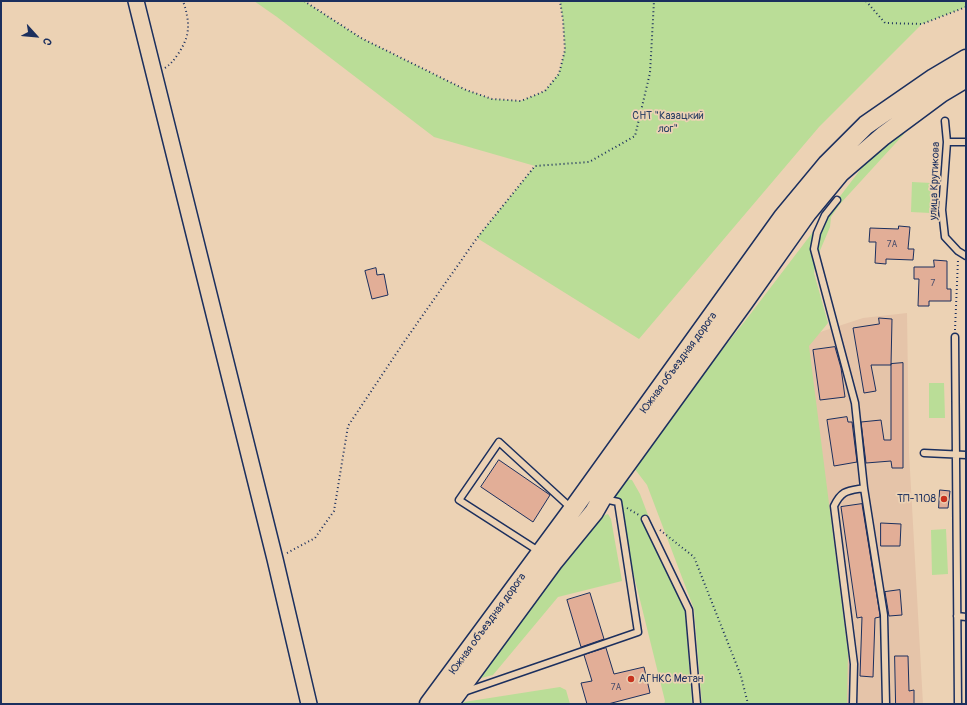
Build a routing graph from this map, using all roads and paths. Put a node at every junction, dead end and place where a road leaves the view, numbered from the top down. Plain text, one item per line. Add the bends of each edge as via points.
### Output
1 (136, 1) edge
2 (184, 1) edge
3 (304, 1) edge
4 (560, 1) edge
5 (654, 1) edge
6 (866, 1) edge
7 (966, 7) edge
8 (966, 59) edge
9 (155, 76) junction
10 (966, 78) edge
11 (945, 121) dead end
12 (947, 142) junction
13 (966, 142) edge
14 (837, 200) dead end
15 (958, 251) junction
16 (966, 256) edge
17 (954, 337) joint
18 (924, 453) dead end
19 (956, 454) junction
20 (966, 455) edge
21 (864, 488) junction
22 (600, 495) junction
23 (572, 509) junction
24 (645, 519) junction
25 (540, 553) junction
26 (275, 559) junction
27 (957, 616) junction
28 (966, 617) edge
29 (452, 700) edge
30 (309, 704) edge
31 (429, 704) edge
32 (697, 704) edge
33 (748, 704) edge
34 (854, 704) edge
35 (886, 704) edge
36 (958, 704) edge

1 - 9 street
2 - 9 path via 188,17 188,34 170,65
3 - 4 path via 361,38 466,90 492,99 521,101 545,91 559,74 565,50 564,20
5 - 26 path via 650,73 635,136 589,162 535,166 477,238 348,426 334,511 315,538
6 - 7 path via 886,23 922,24
8 - 22 main road, Южная объездная дорога via 866,125 827,164 783,217
9 - 26 street
10 - 22 main road, Южная объездная дорога via 882,136 840,173 807,213
11 - 12 lane, улица Крутикова
12 - 13 lane
12 - 15 lane, улица Крутикова via 942,210 944,230 945,237
14 - 21 lane via 825,215 817,233 814,249 855,403
15 - 16 lane, улица Крутикова
15 - 17 path
17 - 19 lane
18 - 19 lane
19 - 20 lane
19 - 27 lane
21 - 34 lane via 846,491 839,496 834,506 854,664
21 - 35 lane via 884,616
22 - 23 main road, Южная объездная дорога
22 - 24 path
22 - 29 main road, Южная объездная дорога via 594,512 554,561
22 - 29 lane via 638,632
23 - 25 main road, Южная объездная дорога
23 - 25 lane via 499,442 459,500
24 - 32 lane via 689,610
24 - 33 path via 694,557 741,676
25 - 31 main road, Южная объездная дорога
26 - 30 street
27 - 28 lane
27 - 36 lane

